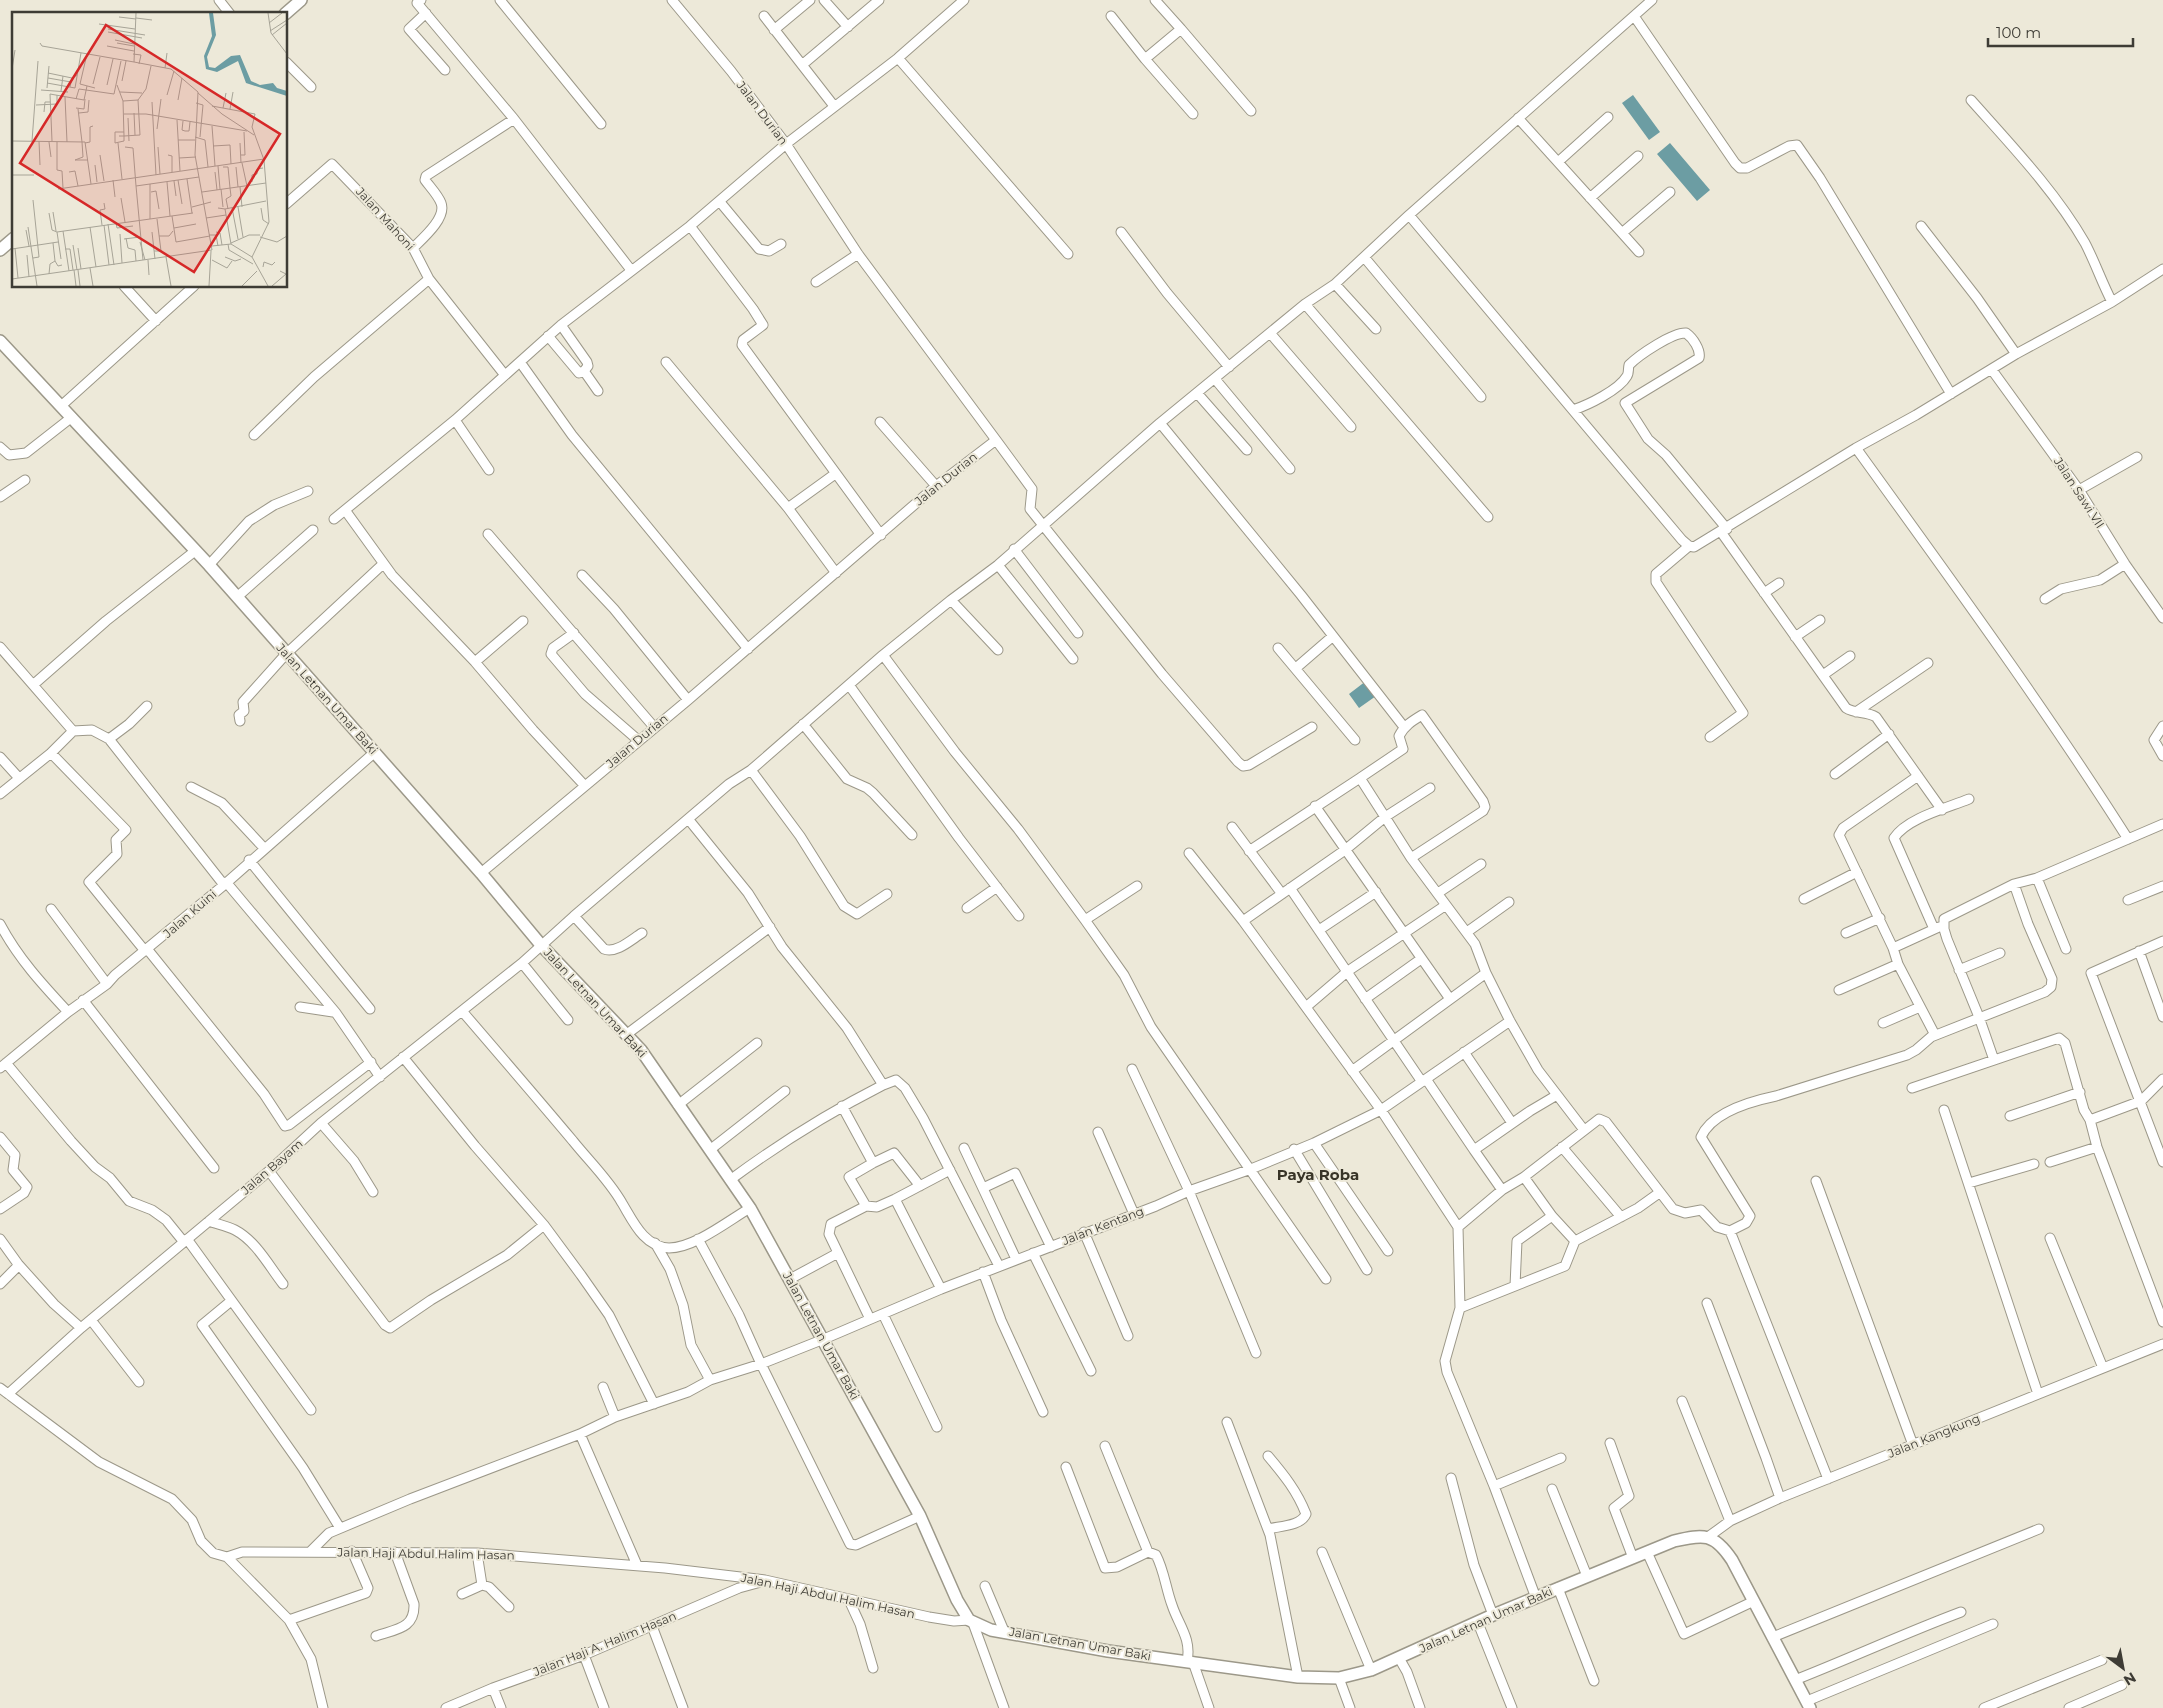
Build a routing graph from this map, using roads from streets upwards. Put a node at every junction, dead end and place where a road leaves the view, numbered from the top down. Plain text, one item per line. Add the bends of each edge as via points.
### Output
1 (219, 0) edge
2 (301, 0) edge
3 (500, 0) edge
4 (810, 0) edge
5 (824, 0) edge
6 (879, 0) edge
7 (964, 0) edge
8 (1155, 0) edge
9 (1652, 0) edge
10 (418, 1) edge
11 (677, 2) edge
12 (228, 12) edge
13 (287, 12) edge
14 (426, 13) junction
15 (764, 16) dead end
16 (1111, 16) dead end
17 (1634, 16) junction
18 (848, 27) junction
19 (1180, 29) junction
20 (774, 30) junction
21 (898, 58) junction
22 (1145, 59) junction
23 (288, 64) edge
24 (802, 65) junction
25 (445, 70) dead end
26 (311, 87) dead end
27 (1971, 100) dead end
28 (834, 106) junction
29 (1251, 111) dead end
30 (1193, 114) dead end
31 (1608, 117) dead end
32 (1518, 118) junction
33 (514, 119) junction
34 (601, 124) dead end
35 (786, 144) junction
36 (1638, 156) dead end
37 (1558, 162) junction
38 (1670, 192) dead end
39 (1590, 198) junction
40 (288, 202) edge
41 (720, 202) junction
42 (1409, 215) junction
43 (690, 226) junction
44 (1921, 226) dead end
45 (1121, 232) dead end
46 (1622, 233) junction
47 (12, 240) edge
48 (781, 244) dead end
49 (413, 248) junction
50 (0, 250) edge
51 (1639, 252) dead end
52 (858, 254) junction
53 (1068, 254) dead end
54 (1364, 257) junction
55 (631, 270) junction
56 (2163, 270) edge
57 (429, 279) junction
58 (816, 282) dead end
59 (1335, 284) junction
60 (126, 288) edge
61 (192, 288) edge
62 (2112, 302) junction
63 (1305, 304) junction
64 (156, 321) junction
65 (561, 325) junction
66 (1376, 329) dead end
67 (1270, 333) junction
68 (548, 336) junction
69 (0, 341) edge
70 (2016, 354) junction
71 (520, 362) junction
72 (666, 362) dead end
73 (1229, 367) junction
74 (1992, 370) junction
75 (584, 372) junction
76 (504, 374) junction
77 (1215, 379) junction
78 (598, 391) dead end
79 (1197, 393) junction
80 (1951, 394) junction
81 (1480, 397) dead end
82 (61, 406) junction
83 (1574, 410) junction
84 (72, 417) junction
85 (455, 420) junction
86 (880, 422) dead end
87 (1160, 423) junction
88 (1351, 427) dead end
89 (254, 435) dead end
90 (996, 440) junction
91 (0, 447) edge
92 (1856, 448) junction
93 (1247, 450) dead end
94 (2138, 457) dead end
95 (1290, 469) dead end
96 (489, 470) dead end
97 (835, 474) junction
98 (24, 480) dead end
99 (936, 486) junction
100 (2079, 490) junction
101 (308, 491) dead end
102 (0, 497) edge
103 (788, 508) junction
104 (345, 510) junction
105 (1488, 517) dead end
106 (334, 518) dead end
107 (1043, 525) junction
108 (314, 530) dead end
109 (1724, 530) junction
110 (488, 534) dead end
111 (881, 535) junction
112 (1689, 546) junction
113 (1014, 549) junction
114 (195, 550) junction
115 (383, 564) junction
116 (2125, 564) junction
117 (998, 565) junction
118 (209, 566) junction
119 (836, 573) junction
120 (582, 575) dead end
121 (1778, 583) dead end
122 (1764, 593) junction
123 (237, 597) junction
124 (2045, 598) dead end
125 (951, 600) junction
126 (2163, 618) edge
127 (1820, 620) dead end
128 (523, 621) dead end
129 (574, 633) junction
130 (1078, 633) dead end
131 (1333, 636) junction
132 (1796, 637) junction
133 (0, 648) edge
134 (1278, 648) dead end
135 (748, 649) junction
136 (998, 650) dead end
137 (286, 654) junction
138 (883, 655) junction
139 (1850, 656) dead end
140 (1073, 659) dead end
141 (475, 662) junction
142 (1928, 663) dead end
143 (1296, 668) junction
144 (1823, 675) junction
145 (34, 685) junction
146 (849, 685) junction
147 (688, 700) junction
148 (146, 706) dead end
149 (1856, 712) junction
150 (240, 721) dead end
151 (803, 724) junction
152 (2163, 726) edge
153 (654, 727) junction
154 (1312, 727) dead end
155 (1404, 727) junction
156 (73, 731) junction
157 (1888, 734) junction
158 (1710, 737) dead end
159 (109, 738) junction
160 (638, 740) junction
161 (1355, 740) dead end
162 (375, 752) junction
163 (51, 753) junction
164 (2163, 756) edge
165 (0, 757) edge
166 (751, 770) junction
167 (1834, 774) dead end
168 (1918, 776) junction
169 (19, 778) junction
170 (1360, 778) junction
171 (585, 786) junction
172 (191, 787) dead end
173 (1430, 788) dead end
174 (0, 794) edge
175 (1969, 799) dead end
176 (1315, 806) junction
177 (1942, 810) junction
178 (1385, 817) junction
179 (689, 820) junction
180 (2163, 824) edge
181 (1232, 827) dead end
182 (912, 835) dead end
183 (2128, 840) junction
184 (264, 848) junction
185 (1345, 850) junction
186 (1249, 851) junction
187 (1189, 853) dead end
188 (1411, 858) junction
189 (249, 860) junction
190 (1481, 864) dead end
191 (1857, 872) junction
192 (480, 873) junction
193 (2037, 878) junction
194 (225, 883) junction
195 (2014, 884) junction
196 (1137, 886) dead end
197 (2163, 886) edge
198 (996, 887) junction
199 (1286, 891) junction
200 (1376, 892) junction
201 (1438, 893) junction
202 (887, 894) dead end
203 (1804, 899) dead end
204 (2128, 900) dead end
205 (1509, 902) dead end
206 (1446, 905) junction
207 (968, 908) dead end
208 (51, 909) dead end
209 (574, 916) junction
210 (1019, 916) dead end
211 (1880, 918) junction
212 (1085, 920) junction
213 (1243, 921) junction
214 (0, 924) edge
215 (1944, 925) junction
216 (770, 926) junction
217 (1934, 929) junction
218 (1319, 930) junction
219 (1467, 932) junction
220 (642, 933) dead end
221 (1404, 933) junction
222 (1846, 933) dead end
223 (2163, 941) edge
224 (541, 945) junction
225 (1893, 948) junction
226 (2066, 949) dead end
227 (146, 950) junction
228 (2138, 951) junction
229 (2000, 953) dead end
230 (1421, 959) junction
231 (522, 963) junction
232 (1898, 964) junction
233 (1958, 970) junction
234 (1348, 971) junction
235 (1486, 973) junction
236 (107, 984) junction
237 (1839, 990) dead end
238 (1365, 999) junction
239 (1450, 999) junction
240 (84, 1000) junction
241 (2160, 1000) edge
242 (300, 1007) dead end
243 (1306, 1007) junction
244 (1920, 1007) junction
245 (370, 1009) dead end
246 (462, 1011) junction
247 (68, 1012) junction
248 (334, 1012) junction
249 (1979, 1017) junction
250 (2163, 1017) edge
251 (568, 1020) dead end
252 (1510, 1021) junction
253 (1883, 1023) dead end
254 (627, 1034) junction
255 (1935, 1035) junction
256 (1392, 1040) junction
257 (756, 1043) dead end
258 (1464, 1052) junction
259 (403, 1057) junction
260 (1994, 1060) junction
261 (371, 1062) junction
262 (3, 1066) edge
263 (1132, 1069) dead end
264 (1352, 1071) junction
265 (380, 1077) junction
266 (2163, 1079) edge
267 (1424, 1080) junction
268 (883, 1085) junction
269 (1912, 1088) dead end
270 (785, 1091) dead end
271 (2080, 1092) junction
272 (1557, 1095) junction
273 (2140, 1101) junction
274 (678, 1105) junction
275 (842, 1106) junction
276 (1381, 1110) junction
277 (1944, 1110) dead end
278 (2010, 1116) dead end
279 (2090, 1120) junction
280 (321, 1123) junction
281 (1512, 1123) junction
282 (1584, 1130) junction
283 (1098, 1132) dead end
284 (0, 1137) edge
285 (1314, 1143) junction
286 (1562, 1147) junction
287 (2097, 1147) junction
288 (964, 1148) dead end
289 (711, 1149) junction
290 (1294, 1149) junction
291 (1474, 1150) junction
292 (2050, 1162) dead end
293 (2163, 1162) edge
294 (873, 1163) junction
295 (2034, 1164) dead end
296 (214, 1168) dead end
297 (1251, 1169) junction
298 (950, 1170) junction
299 (269, 1171) junction
300 (1524, 1177) junction
301 (730, 1180) junction
302 (1816, 1181) dead end
303 (1969, 1183) junction
304 (920, 1186) junction
305 (984, 1188) junction
306 (1502, 1190) junction
307 (1189, 1191) junction
308 (373, 1192) dead end
309 (1659, 1193) junction
310 (896, 1199) junction
311 (866, 1206) junction
312 (750, 1208) junction
313 (0, 1209) edge
314 (1134, 1214) junction
315 (1552, 1216) junction
316 (1621, 1217) junction
317 (209, 1222) junction
318 (544, 1225) junction
319 (1458, 1227) junction
320 (1730, 1231) junction
321 (1084, 1232) junction
322 (2050, 1238) dead end
323 (0, 1239) edge
324 (698, 1239) junction
325 (185, 1240) junction
326 (1575, 1241) junction
327 (655, 1243) junction
328 (1051, 1247) junction
329 (1388, 1251) dead end
330 (838, 1253) junction
331 (1033, 1253) junction
332 (1016, 1260) junction
333 (18, 1264) junction
334 (999, 1266) junction
335 (1367, 1270) dead end
336 (983, 1272) junction
337 (790, 1278) junction
338 (1326, 1279) dead end
339 (0, 1284) edge
340 (283, 1284) dead end
341 (1515, 1286) junction
342 (941, 1289) junction
343 (231, 1302) junction
344 (1707, 1303) dead end
345 (1460, 1308) junction
346 (883, 1314) junction
347 (870, 1319) junction
348 (91, 1320) junction
349 (2163, 1322) edge
350 (81, 1328) junction
351 (1128, 1336) dead end
352 (824, 1339) junction
353 (2163, 1344) edge
354 (1256, 1353) dead end
355 (761, 1364) junction
356 (2104, 1368) junction
357 (1091, 1371) dead end
358 (710, 1380) junction
359 (139, 1382) dead end
360 (603, 1387) dead end
361 (0, 1388) edge
362 (8, 1394) junction
363 (2038, 1394) junction
364 (1682, 1400) dead end
365 (654, 1404) junction
366 (311, 1410) dead end
367 (1043, 1412) dead end
368 (615, 1416) junction
369 (1227, 1422) dead end
370 (937, 1427) dead end
371 (580, 1434) junction
372 (1610, 1443) dead end
373 (1913, 1445) junction
374 (1105, 1446) dead end
375 (1268, 1456) dead end
376 (1561, 1458) dead end
377 (1066, 1467) dead end
378 (1451, 1478) dead end
379 (1828, 1478) junction
380 (1494, 1486) junction
381 (1552, 1488) dead end
382 (1780, 1498) junction
383 (920, 1516) junction
384 (1730, 1522) junction
385 (340, 1528) junction
386 (1268, 1529) junction
387 (2039, 1529) dead end
388 (1708, 1536) junction
389 (352, 1551) junction
390 (310, 1552) junction
391 (395, 1552) junction
392 (1148, 1552) junction
393 (1322, 1552) dead end
394 (1647, 1552) junction
395 (477, 1553) junction
396 (227, 1557) junction
397 (1633, 1558) junction
398 (637, 1565) junction
399 (1587, 1576) junction
400 (766, 1580) junction
401 (482, 1586) junction
402 (985, 1586) dead end
403 (1558, 1588) junction
404 (462, 1594) dead end
405 (1536, 1598) junction
406 (849, 1600) junction
407 (1754, 1601) junction
408 (509, 1607) dead end
409 (1961, 1612) dead end
410 (1493, 1615) junction
411 (289, 1620) junction
412 (971, 1621) junction
413 (1478, 1623) junction
414 (1994, 1624) dead end
415 (652, 1626) junction
416 (1004, 1632) junction
417 (376, 1636) dead end
418 (1773, 1637) junction
419 (584, 1655) junction
420 (1399, 1658) junction
421 (2102, 1660) dead end
422 (1190, 1662) junction
423 (872, 1668) dead end
424 (1371, 1670) junction
425 (1298, 1676) junction
426 (1339, 1678) junction
427 (1594, 1680) dead end
428 (1795, 1680) junction
429 (2122, 1685) dead end
430 (493, 1688) junction
431 (1808, 1704) edge
432 (1002, 1707) edge
433 (323, 1708) edge
434 (446, 1708) edge
435 (501, 1708) edge
436 (604, 1708) edge
437 (683, 1708) edge
438 (1209, 1708) edge
439 (1350, 1708) edge
440 (1420, 1708) edge
441 (1512, 1708) edge
442 (1984, 1708) edge
443 (2069, 1708) edge

1 - 12 street
2 - 13 street
3 - 34 street
4 - 20 street
5 - 18 street
6 - 18 street
7 - 21 street
8 - 19 street
9 - 17 street, Jalan Bayam
10 - 14 street
11 - 35 street, Jalan Durian
14 - 25 street via 408,29
14 - 33 street
15 - 20 street
16 - 22 street
17 - 32 street, Jalan Bayam
17 - 80 street via 1740,168 1747,168 1789,146 1797,146 1820,178
18 - 24 street
19 - 22 street
19 - 29 street
20 - 24 street
21 - 28 street
21 - 53 street
22 - 30 street
23 - 26 street
24 - 28 street
27 - 62 street via 2013,146 2068,216
28 - 35 street
31 - 37 street
32 - 37 street
32 - 42 street, Jalan Bayam
33 - 49 street via 426,176 442,204 442,210 438,222
33 - 55 street
35 - 41 street
35 - 52 street, Jalan Durian
36 - 39 street
37 - 39 street
38 - 46 street
39 - 46 street
40 - 49 street, Jalan Mahoni via 332,164
41 - 43 street
41 - 48 street via 759,249 769,251
42 - 54 street, Jalan Bayam
42 - 83 street
43 - 55 street
43 - 97 street via 754,309 762,325 743,340 742,345
44 - 70 street
45 - 73 street
46 - 51 street
47 - 50 street
49 - 57 street, Jalan Mahoni
52 - 58 street
52 - 90 street, Jalan Durian
54 - 59 street, Jalan Bayam
54 - 81 street
55 - 65 street
56 - 62 street
57 - 76 street, Jalan Mahoni
57 - 89 street via 314,377
59 - 63 street, Jalan Bayam
59 - 66 street
60 - 64 street
61 - 64 street
62 - 70 street
63 - 67 street, Jalan Bayam
63 - 105 street
64 - 82 street
65 - 68 street
65 - 75 street via 587,362
67 - 73 street, Jalan Bayam
67 - 88 street
68 - 71 street
68 - 75 street via 579,373
69 - 82 street, Jalan Letnan Umar Baki
70 - 74 street
71 - 76 street
71 - 135 street via 572,435
72 - 103 street
73 - 77 street, Jalan Bayam
74 - 80 street
74 - 100 street, Jalan Sawi VII
75 - 78 street
76 - 85 street
77 - 79 street, Jalan Bayam
77 - 95 street
79 - 87 street, Jalan Bayam
79 - 93 street
80 - 92 street
82 - 84 street, Jalan Letnan Umar Baki
83 - 109 street via 1602,397 1623,381 1629,365 1638,357 1676,334 1689,335 1699,351 1699,358 1626,403 1648,438 1685,478
83 - 112 street
84 - 91 street via 26,453 9,455
84 - 114 street, Jalan Letnan Umar Baki
85 - 96 street
85 - 104 street
86 - 99 street
87 - 107 street, Jalan Bayam
87 - 131 street
90 - 99 street, Jalan Durian
90 - 107 street via 1031,486 1033,493 1029,506
92 - 109 street
92 - 183 street via 1989,634
94 - 100 street
97 - 103 street
97 - 111 street
98 - 102 street
99 - 111 street, Jalan Durian
100 - 116 street, Jalan Sawi VII
101 - 118 street via 274,505 249,521
103 - 119 street
104 - 106 street
104 - 115 street
107 - 113 street, Jalan Bayam
107 - 154 street via 1162,674 1240,764 1249,766
108 - 123 street
109 - 112 street via 1700,545
109 - 122 street
110 - 129 street
111 - 119 street, Jalan Durian
112 - 158 street via 1655,578 1743,713
113 - 117 street, Jalan Bayam
113 - 130 street
114 - 118 street, Jalan Letnan Umar Baki
114 - 145 street via 106,621
115 - 137 street
115 - 141 street
116 - 124 street via 2100,580 2061,589
116 - 126 street, Jalan Sawi VII
117 - 125 street, Jalan Bayam
117 - 140 street
118 - 123 street, Jalan Letnan Umar Baki
119 - 135 street, Jalan Durian
120 - 147 street
121 - 122 street
122 - 132 street
123 - 137 street, Jalan Letnan Umar Baki
125 - 136 street
125 - 138 street, Jalan Bayam
127 - 132 street
128 - 141 street
129 - 153 street
129 - 160 street via 553,648 551,654 585,694
131 - 143 street
131 - 155 street
132 - 144 street
133 - 145 street
134 - 143 street
135 - 147 street, Jalan Durian
137 - 150 street via 243,702
137 - 162 street, Jalan Letnan Umar Baki
138 - 146 street, Jalan Bayam
138 - 212 street
139 - 144 street
141 - 171 street
142 - 149 street
143 - 161 street
144 - 149 street via 1846,708
145 - 156 street
146 - 151 street, Jalan Bayam
146 - 198 street
147 - 153 street, Jalan Durian
148 - 159 street
149 - 157 street via 1876,717
151 - 166 street, Jalan Bayam
151 - 182 street via 847,779 873,793
152 - 164 street via 2154,740
153 - 160 street, Jalan Durian
155 - 170 street via 1399,736 1403,749
155 - 188 street via 1422,715 1485,807
156 - 159 street via 92,730
156 - 163 street
157 - 167 street
157 - 168 street
159 - 194 street
160 - 171 street, Jalan Durian
162 - 184 street, Jalan Kuini
162 - 192 street, Jalan Letnan Umar Baki
163 - 169 street
163 - 227 street via 126,830 116,840 117,854 89,882
165 - 169 street
166 - 179 street, Jalan Bayam
166 - 202 street via 800,836 844,906 857,914
168 - 177 street
168 - 191 street via 1840,831
169 - 174 street
170 - 176 street
170 - 178 street
171 - 192 street, Jalan Durian
172 - 184 street via 222,803
173 - 178 street
175 - 177 street
176 - 185 street
176 - 186 street
177 - 217 street via 1911,822 1894,838
178 - 185 street
178 - 188 street
179 - 209 street, Jalan Bayam
179 - 216 street via 748,892
180 - 183 street
181 - 186 street
183 - 193 street
184 - 189 street, Jalan Kuini
185 - 199 street
185 - 200 street
186 - 199 street
187 - 213 street
188 - 201 street
189 - 194 street, Jalan Kuini
189 - 245 street
190 - 201 street
191 - 203 street
191 - 211 street
192 - 224 street, Jalan Letnan Umar Baki
193 - 195 street
193 - 226 street
194 - 227 street, Jalan Kuini
194 - 248 street
195 - 215 street via 1944,918
195 - 249 street via 2052,980 2051,987
196 - 212 street
197 - 204 street
198 - 207 street
198 - 210 street
199 - 213 street
199 - 218 street
200 - 218 street
200 - 221 street
201 - 206 street
205 - 219 street
206 - 219 street
206 - 221 street
208 - 236 street
209 - 220 street via 608,951
209 - 224 street, Jalan Bayam
211 - 222 street
211 - 225 street
212 - 297 street via 1124,975 1152,1027
213 - 243 street
214 - 247 street via 29,970
215 - 217 street
215 - 233 street
216 - 254 street
216 - 268 street via 782,947 847,1028
217 - 225 street
218 - 234 street
219 - 235 street
221 - 230 street
221 - 234 street
223 - 228 street
224 - 231 street, Jalan Bayam
224 - 254 street, Jalan Letnan Umar Baki
225 - 232 street
227 - 236 street, Jalan Kuini
227 - 261 street via 264,1094 285,1126
228 - 241 street
228 - 273 street via 2092,973
229 - 233 street
230 - 238 street
230 - 239 street
231 - 246 street, Jalan Bayam
231 - 251 street
232 - 237 street
232 - 244 street
233 - 249 street
234 - 238 street
234 - 243 street
235 - 239 street
235 - 252 street
236 - 240 street, Jalan Kuini
238 - 256 street
239 - 256 street
240 - 247 street, Jalan Kuini
240 - 296 street
241 - 250 street
242 - 248 street
243 - 264 street
244 - 253 street
244 - 255 street
246 - 259 street, Jalan Bayam
246 - 327 street via 612,1189 639,1233
247 - 262 street, Jalan Kuini
248 - 261 street
249 - 255 street
249 - 260 street
252 - 258 street, Jalan Kentang
252 - 272 street via 1538,1070
254 - 274 street, Jalan Letnan Umar Baki
255 - 320 street via 1907,1055 1737,1107 1704,1130 1702,1140 1750,1216 1746,1223
256 - 264 street
256 - 267 street
257 - 274 street
258 - 267 street, Jalan Kentang
258 - 281 street
259 - 265 street, Jalan Bayam
259 - 318 street
260 - 269 street
260 - 271 street via 2059,1038 2070,1055
261 - 265 street
262 - 325 street via 128,1201 152,1210
263 - 307 street
264 - 276 street
265 - 280 street, Jalan Bayam
266 - 273 street
267 - 276 street, Jalan Kentang
267 - 291 street
268 - 275 street
268 - 298 street via 896,1080 905,1088
270 - 289 street
271 - 278 street
271 - 279 street
272 - 281 street
272 - 282 street
273 - 279 street
273 - 293 street
274 - 289 street, Jalan Letnan Umar Baki
275 - 294 street
275 - 301 street via 778,1144
276 - 285 street, Jalan Kentang
276 - 319 street
277 - 303 street
279 - 287 street
280 - 299 street, Jalan Bayam
280 - 308 street via 354,1161
281 - 291 street
282 - 286 street
282 - 309 street via 1596,1120 1603,1120
283 - 314 street
284 - 313 street via 15,1154 13,1170 27,1187 24,1193
285 - 290 street, Jalan Kentang
285 - 329 street
286 - 300 street
286 - 316 street
287 - 292 street
287 - 349 street
288 - 305 street
289 - 301 street, Jalan Letnan Umar Baki
290 - 297 street, Jalan Kentang
290 - 335 street
291 - 306 street
294 - 304 street via 894,1153
294 - 311 street via 849,1177
295 - 303 street
297 - 307 street, Jalan Kentang
297 - 338 street
298 - 304 street
298 - 334 street
299 - 317 street, Jalan Bayam
299 - 318 street via 390,1328 507,1255
300 - 306 street
300 - 315 street
301 - 312 street, Jalan Letnan Umar Baki
302 - 373 street
303 - 363 street
304 - 310 street
305 - 328 street via 1015,1173
305 - 332 street
306 - 319 street
307 - 314 street, Jalan Kentang
307 - 354 street
309 - 316 street
309 - 320 street via 1673,1209 1685,1213 1701,1210 1717,1227
310 - 311 street via 877,1207
310 - 342 street
311 - 330 street via 831,1224 829,1234
312 - 324 street
312 - 337 street, Jalan Letnan Umar Baki
314 - 321 street, Jalan Kentang
315 - 326 street
315 - 341 street via 1517,1241
316 - 326 street
317 - 325 street, Jalan Bayam
317 - 340 street via 245,1236
318 - 365 street via 609,1315
319 - 345 street
320 - 379 street
321 - 328 street, Jalan Kentang
321 - 351 street
322 - 356 street
323 - 333 street
324 - 327 street via 669,1248
324 - 355 street via 730,1296
325 - 343 street
325 - 348 street, Jalan Bayam
326 - 341 street via 1565,1266
327 - 358 street via 670,1269 683,1305 691,1345
328 - 331 street, Jalan Kentang
330 - 337 street
330 - 347 street
331 - 332 street, Jalan Kentang
331 - 357 street
332 - 334 street, Jalan Kentang
333 - 339 street
333 - 350 street
334 - 336 street, Jalan Kentang
336 - 342 street, Jalan Kentang
336 - 367 street
337 - 352 street, Jalan Letnan Umar Baki
341 - 345 street
342 - 346 street, Jalan Kentang
343 - 366 street
343 - 385 street via 202,1325 303,1468
344 - 382 street
345 - 380 street via 1445,1361 1447,1372
346 - 347 street, Jalan Kentang
346 - 370 street
347 - 352 street, Jalan Kentang
348 - 350 street, Jalan Bayam
348 - 359 street
350 - 362 street, Jalan Bayam
352 - 355 street, Jalan Kentang
352 - 383 street, Jalan Letnan Umar Baki
353 - 356 street, Jalan Kangkung
355 - 358 street, Jalan Kentang
355 - 383 street via 850,1544 856,1545
356 - 363 street, Jalan Kangkung
358 - 365 street, Jalan Kentang
360 - 368 street
361 - 362 street
362 - 396 street via 99,1462 172,1500 192,1520 201,1541 212,1553
363 - 373 street, Jalan Kangkung
364 - 384 street
365 - 368 street, Jalan Kentang
368 - 371 street, Jalan Kentang
369 - 386 street
371 - 385 street, Jalan Kentang
371 - 398 street
372 - 397 street via 1629,1496 1614,1508
373 - 379 street, Jalan Kangkung
374 - 392 street
375 - 386 street via 1290,1481 1306,1514 1294,1523
376 - 380 street
377 - 392 street via 1106,1568 1117,1567
378 - 410 street via 1474,1565
379 - 382 street, Jalan Kangkung
380 - 405 street
381 - 399 street
382 - 384 street, Jalan Kangkung
383 - 412 street, Jalan Letnan Umar Baki via 957,1600
384 - 388 street, Jalan Kangkung
385 - 390 street, Jalan Kentang via 329,1533
386 - 425 street
387 - 418 street
388 - 394 street, Jalan Letnan Umar Baki via 1697,1535 1674,1541
388 - 407 street via 1722,1546
389 - 390 street, Jalan Haji Abdul Halim Hasan
389 - 391 street, Jalan Haji Abdul Halim Hasan
389 - 411 street via 368,1588 366,1593
390 - 396 street, Jalan Haji Abdul Halim Hasan via 242,1552
391 - 395 street, Jalan Haji Abdul Halim Hasan
391 - 417 street via 414,1604 414,1613 406,1625
392 - 422 street via 1154,1553 1158,1559 1172,1607 1180,1620
393 - 424 street
394 - 397 street, Jalan Letnan Umar Baki
394 - 407 street via 1684,1634
395 - 398 street, Jalan Haji Abdul Halim Hasan
395 - 401 street
396 - 411 street
397 - 399 street, Jalan Letnan Umar Baki
398 - 400 street, Jalan Haji Abdul Halim Hasan
399 - 403 street, Jalan Letnan Umar Baki
400 - 406 street, Jalan Haji Abdul Halim Hasan
400 - 415 street, Jalan Haji A. Halim Hasan via 723,1594
401 - 404 street
401 - 408 street via 489,1588
402 - 416 street
403 - 405 street, Jalan Letnan Umar Baki
403 - 427 street
405 - 410 street, Jalan Letnan Umar Baki
406 - 412 street, Jalan Haji Abdul Halim Hasan via 929,1618
406 - 423 street via 860,1624
407 - 418 street
409 - 428 street
410 - 413 street, Jalan Letnan Umar Baki
411 - 433 street via 311,1659
412 - 416 street, Jalan Letnan Umar Baki
412 - 432 street
413 - 420 street, Jalan Letnan Umar Baki
413 - 441 street
414 - 431 street
415 - 419 street, Jalan Haji A. Halim Hasan
415 - 437 street
416 - 422 street, Jalan Letnan Umar Baki
418 - 428 street
419 - 430 street, Jalan Haji A. Halim Hasan
419 - 436 street
420 - 424 street, Jalan Letnan Umar Baki
420 - 440 street
421 - 442 street
422 - 425 street, Jalan Letnan Umar Baki
422 - 438 street
424 - 426 street, Jalan Letnan Umar Baki
425 - 426 street, Jalan Letnan Umar Baki
426 - 439 street
428 - 431 street
429 - 443 street
430 - 434 street, Jalan Haji A. Halim Hasan
430 - 435 street

